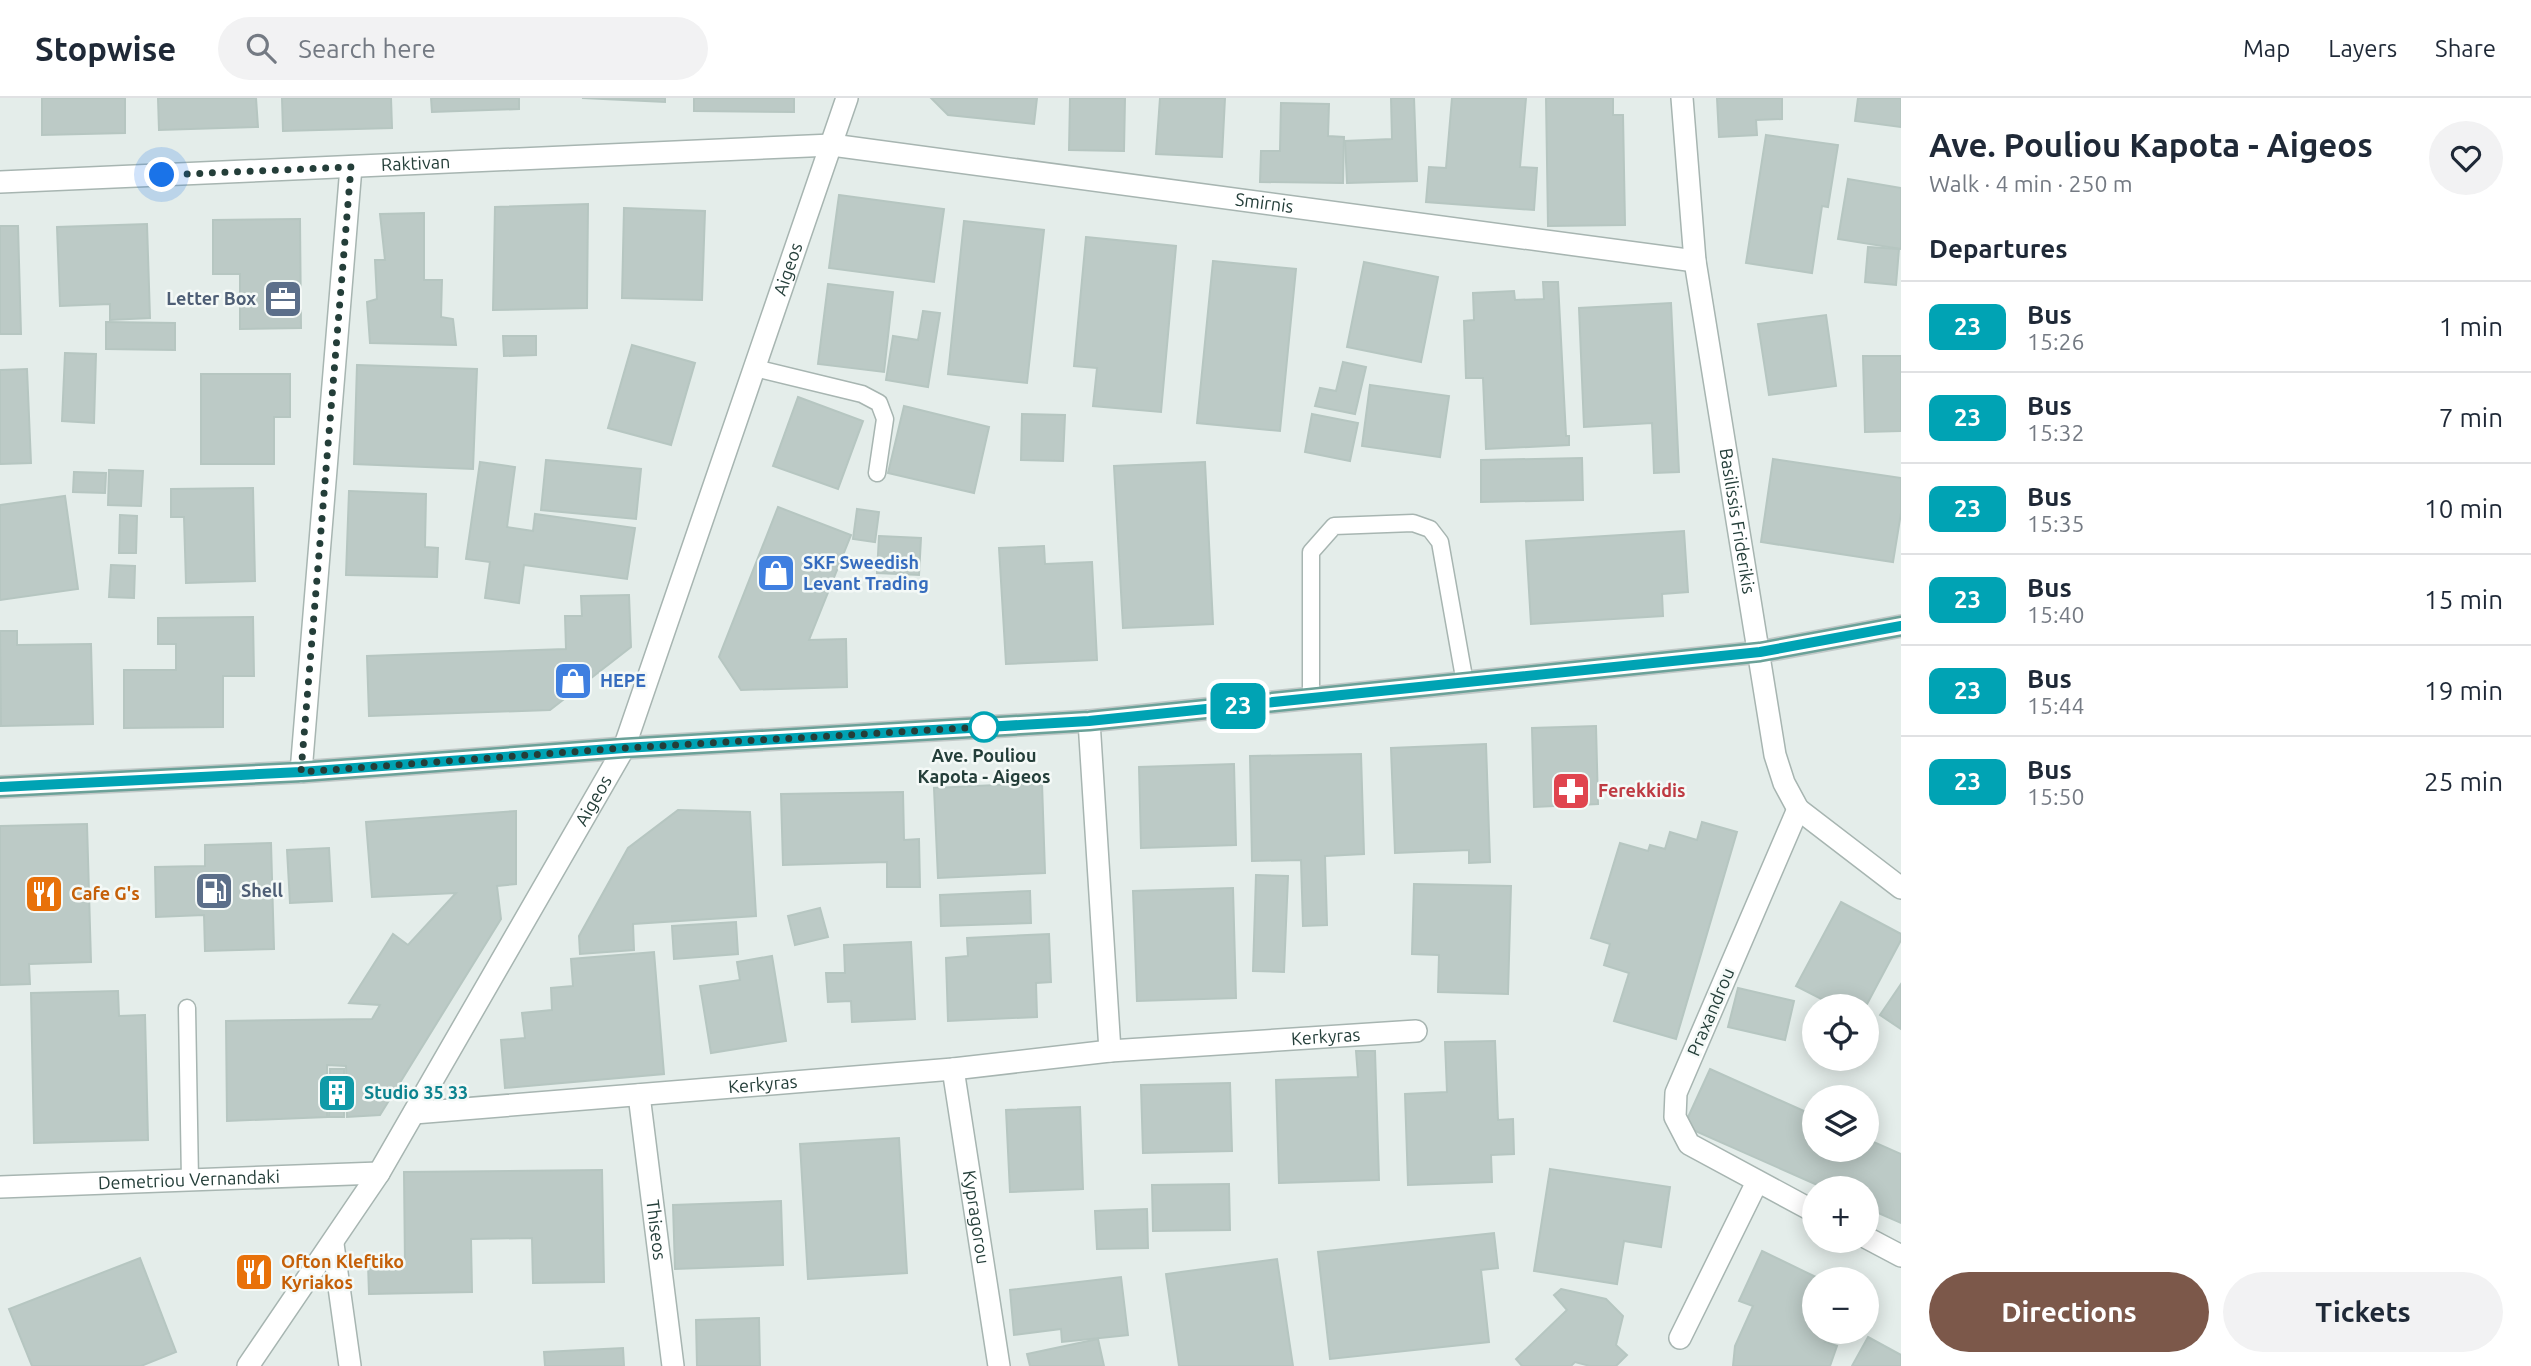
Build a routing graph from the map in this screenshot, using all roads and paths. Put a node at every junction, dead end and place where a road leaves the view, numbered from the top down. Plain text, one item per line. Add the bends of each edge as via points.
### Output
1 (847, 98) edge
2 (1682, 98) edge
3 (832, 145) junction
4 (351, 167) junction
5 (0, 182) edge
6 (1695, 261) junction
7 (755, 368) junction
8 (877, 473) dead end
9 (1901, 626) edge
10 (1760, 652) junction
11 (1465, 683) junction
12 (1311, 698) junction
13 (1089, 721) junction
14 (624, 748) junction
15 (301, 772) junction
16 (0, 787) edge
17 (1798, 809) junction
18 (1901, 888) edge
19 (187, 1008) dead end
20 (1416, 1031) dead end
21 (1110, 1051) junction
22 (953, 1069) junction
23 (639, 1095) junction
24 (414, 1113) junction
25 (379, 1174) junction
26 (190, 1180) junction
27 (1757, 1182) junction
28 (0, 1187) edge
29 (1802, 1205) edge
30 (333, 1244) junction
31 (1879, 1244) edge
32 (1901, 1256) edge
33 (1680, 1338) dead end
34 (248, 1366) edge
35 (350, 1366) edge
36 (673, 1366) edge
37 (999, 1366) edge

1 - 3 street, Aigeos
2 - 6 street, Basilissis Friderikis
3 - 4 street, Raktivan
3 - 6 street, Smirnis
3 - 7 street, Aigeos
4 - 5 street, Raktivan
4 - 15 street
6 - 10 street, Basilissis Friderikis
7 - 8 lane via 862,394 879,403 885,419
7 - 14 street, Aigeos
9 - 10 main road
10 - 11 main road
10 - 17 street, Basilissis Friderikis via 1768,727 1784,783
11 - 12 main road
11 - 12 lane via 1440,542 1430,529 1413,523 1334,526 1311,552
12 - 13 main road
13 - 14 main road
13 - 21 street
14 - 15 main road
14 - 24 street, Aigeos
15 - 16 main road
17 - 18 street, Basilissis Friderikis
17 - 27 street, Praxandrou via 1674,1103 1675,1117 1689,1144
19 - 26 lane
20 - 21 street, Kerkyras
21 - 22 street, Kerkyras
22 - 23 street, Kerkyras
22 - 37 street, Kypragorou
23 - 24 street, Kerkyras
23 - 36 street, Thiseos
24 - 25 street, Aigeos
25 - 26 street, Demetriou Vernandaki
25 - 30 street, Aigeos
26 - 28 street, Demetriou Vernandaki
27 - 29 street, Praxandrou
27 - 33 street
30 - 34 street, Aigeos
30 - 35 street
31 - 32 street

